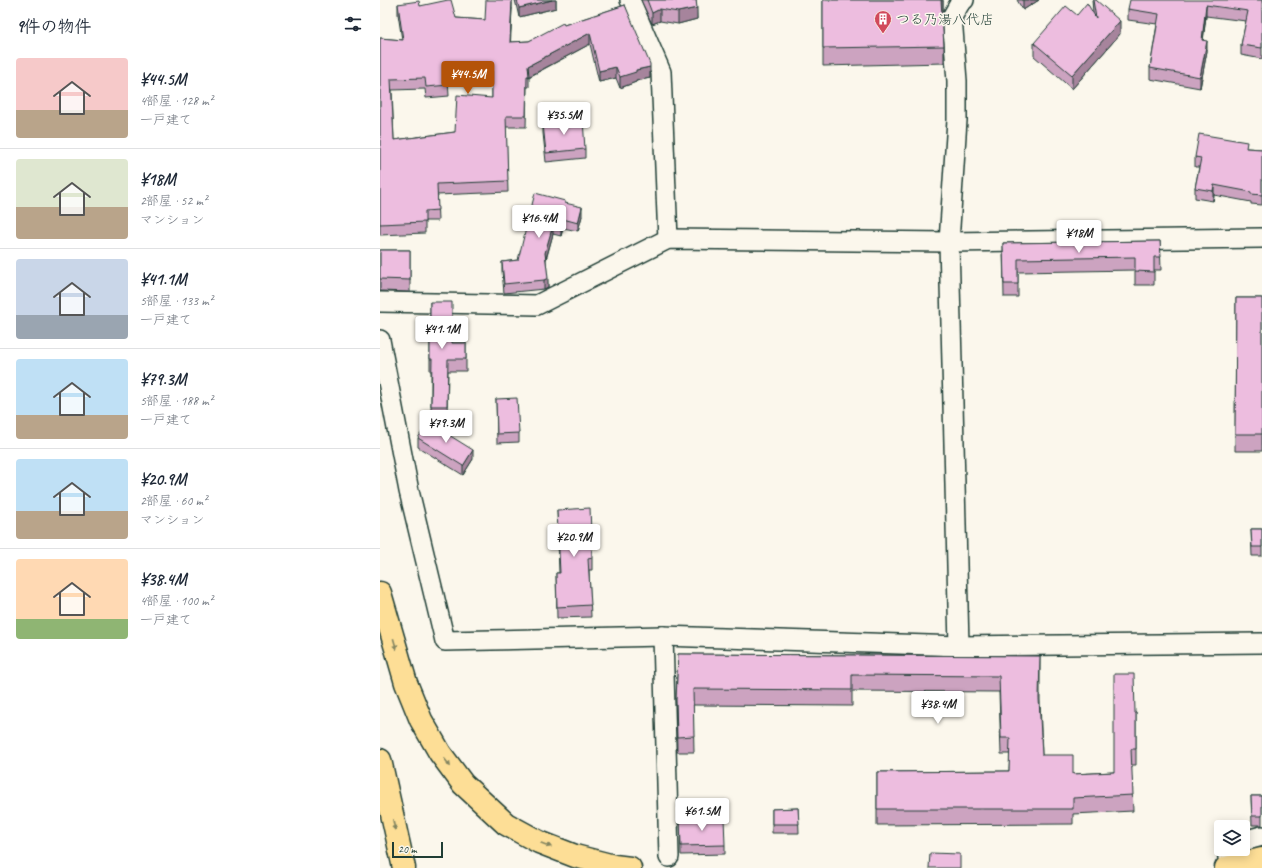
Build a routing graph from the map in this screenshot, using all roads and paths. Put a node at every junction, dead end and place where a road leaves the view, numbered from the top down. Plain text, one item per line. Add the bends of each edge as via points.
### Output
1 (630, 0) edge
2 (964, 0) edge
3 (1262, 238) edge
4 (668, 239) junction
5 (949, 242) junction
6 (380, 302) edge
7 (380, 340) edge
8 (380, 593) edge
9 (663, 636) junction
10 (1262, 643) edge
11 (959, 646) junction
12 (380, 760) edge
13 (1262, 836) edge
14 (1250, 839) edge
15 (669, 857) dead end
16 (1227, 858) edge
17 (1262, 858) edge
18 (403, 863) edge
19 (630, 868) edge

1 - 4 street via 661,72
2 - 5 street via 952,17 958,120
3 - 5 street
4 - 5 street
4 - 6 street via 538,305
5 - 11 street
7 - 9 street via 409,491 445,641
8 -> 19 highway via 406,683 421,720 440,753 463,784 506,824 539,842 575,856
9 - 11 street
9 - 15 street
10 - 11 street
12 -> 18 highway
13 - 14 street
16 - 17 highway

